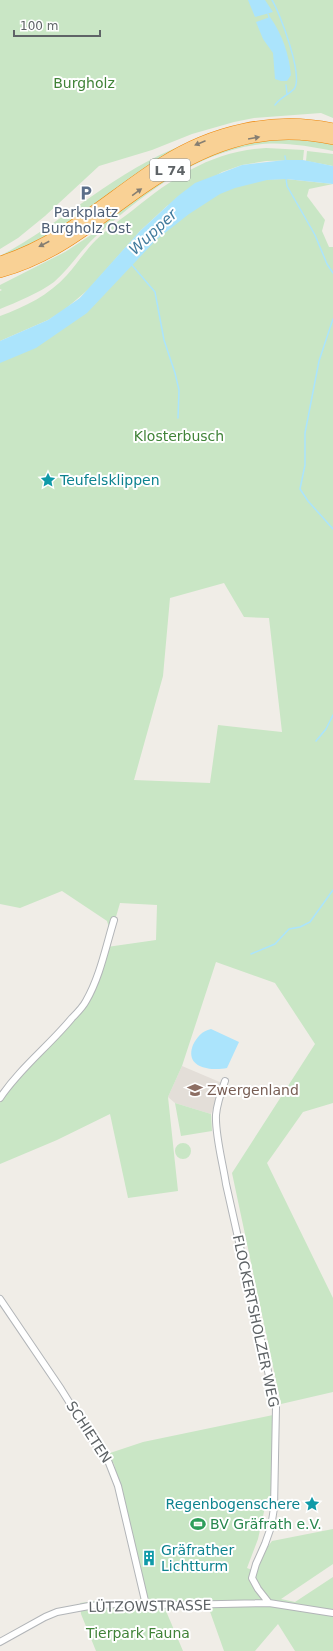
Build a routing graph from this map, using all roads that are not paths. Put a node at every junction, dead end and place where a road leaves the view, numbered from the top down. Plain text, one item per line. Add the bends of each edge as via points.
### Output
1 (333, 129) edge
2 (333, 139) edge
3 (0, 262) edge
4 (0, 272) edge
5 (114, 920) dead end
6 (225, 1081) dead end
7 (0, 1098) edge
8 (0, 1299) edge
9 (269, 1603) junction
10 (146, 1605) junction
11 (333, 1613) edge
12 (0, 1642) edge

1 -> 3 highway, L 74 via 278,125 254,127 214,137 162,163 58,237
4 -> 2 highway, L 74 via 32,261 57,248 168,171 219,146 255,137 293,134
5 - 7 street via 86,1002
6 - 9 street, FLOCKERTSHOLZER WEG via 216,1115 220,1149 276,1407 274,1508 271,1527 252,1578
8 - 10 street, SCHIETEN via 107,1458 118,1486
9 - 10 street, LÜTZOWSTRASSE
9 - 11 street, LÜTZOWSTRASSE
10 - 12 street, LÜTZOWSTRASSE via 114,1604 57,1612

